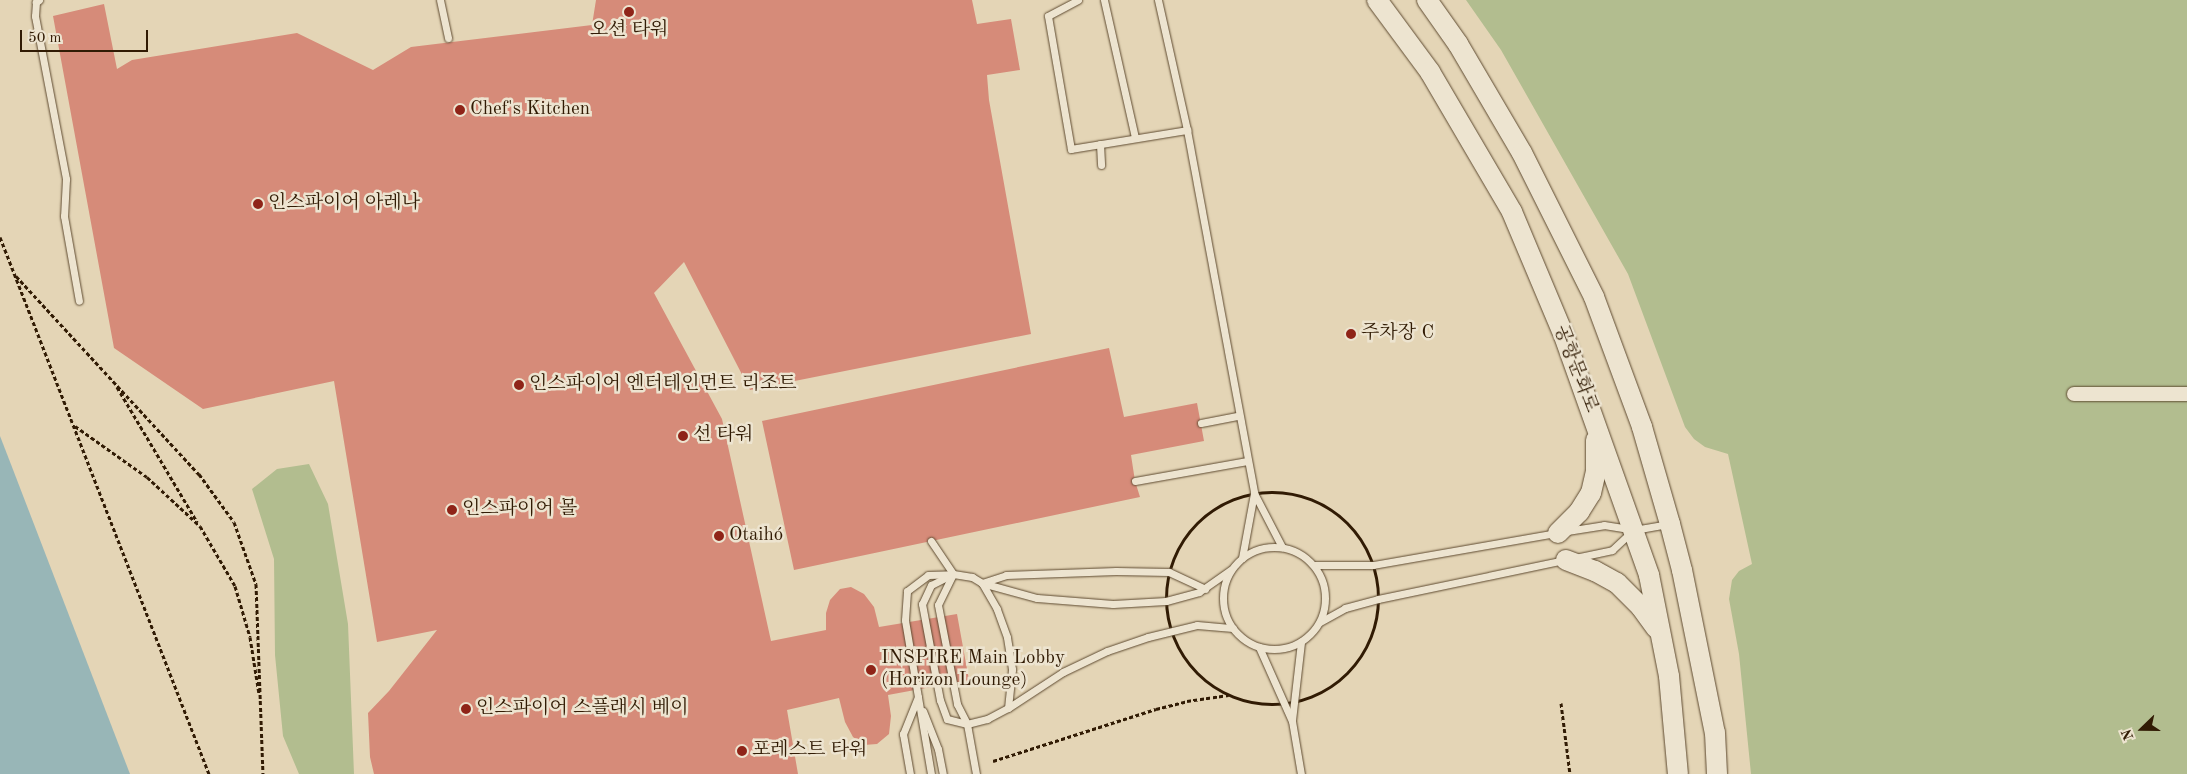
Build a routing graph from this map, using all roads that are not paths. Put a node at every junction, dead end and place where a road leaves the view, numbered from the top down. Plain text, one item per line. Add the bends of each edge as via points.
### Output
1 (39, 0) edge
2 (440, 0) edge
3 (1078, 0) edge
4 (1104, 0) edge
5 (1158, 0) edge
6 (1377, 0) edge
7 (1426, 0) edge
8 (448, 38) dead end
9 (1187, 130) junction
10 (1135, 138) junction
11 (1100, 144) junction
12 (1101, 165) dead end
13 (79, 301) dead end
14 (2074, 394) dead end
15 (2187, 394) edge
16 (1238, 416) junction
17 (1201, 423) dead end
18 (1595, 423) junction
19 (1248, 461) junction
20 (1135, 481) dead end
21 (1254, 493) junction
22 (1670, 524) junction
23 (1634, 530) junction
24 (1558, 533) junction
25 (931, 541) dead end
26 (1282, 547) junction
27 (1242, 558) junction
28 (1566, 560) junction
29 (1314, 566) junction
30 (1232, 570) junction
31 (953, 574) junction
32 (982, 583) junction
33 (1205, 588) junction
34 (1320, 622) junction
35 (1233, 628) junction
36 (1661, 636) junction
37 (1301, 642) junction
38 (1259, 647) junction
39 (918, 696) junction
40 (1008, 708) junction
41 (1292, 721) junction
42 (967, 724) junction
43 (910, 774) edge
44 (931, 774) edge
45 (943, 774) edge
46 (976, 774) edge
47 (1301, 774) edge
48 (1678, 774) edge
49 (1717, 774) edge

1 - 13 lane via 35,16 66,179 64,216
2 - 8 lane
3 - 11 lane via 1048,16 1071,149
4 - 10 lane
5 - 9 lane
6 - 18 street, 공항문화로 via 1430,72 1512,212 1564,336
7 - 22 street via 1458,44 1522,153 1594,298 1642,427
9 - 10 lane
9 - 16 lane
10 - 11 lane
11 - 12 lane
14 - 15 street
16 - 17 lane
16 - 19 lane
18 - 23 street, 공항문화로
18 - 24 street via 1596,472 1591,493 1579,512
19 - 20 lane
19 - 21 lane
21 - 26 lane
21 - 27 lane
22 - 23 lane
22 - 49 street via 1715,733
23 - 24 lane via 1604,525
23 - 28 lane via 1612,550
23 - 36 street, 공항문화로 via 1649,575
24 - 29 lane via 1373,565
25 - 31 lane
26 - 27 lane via 1261,549
26 - 29 lane via 1305,557
27 - 30 lane
28 - 34 lane via 1345,608
28 - 36 street via 1617,583 1641,607
29 - 34 lane via 1326,593
30 - 33 lane
30 - 35 lane via 1225,584 1223,599
31 - 32 lane via 972,577
31 - 39 lane via 928,575 907,592 905,620
31 - 42 lane via 938,605 957,704
31 - 42 lane via 930,585 922,604 940,700 948,719
32 - 33 lane via 1037,598 1113,604 1166,601
32 - 33 lane via 1006,575 1170,572
32 - 40 lane via 997,609 1007,637 1012,669
34 - 37 lane
35 - 38 lane via 1244,640
35 - 40 lane via 1197,624 1107,651 1063,672
36 - 48 street, 공항문화로 via 1669,676
37 - 38 lane via 1280,649
37 - 41 lane
38 - 41 lane
39 - 43 lane via 902,734
39 - 44 lane
39 - 45 lane via 938,749
40 - 42 lane via 987,719
41 - 47 lane
42 - 46 lane

